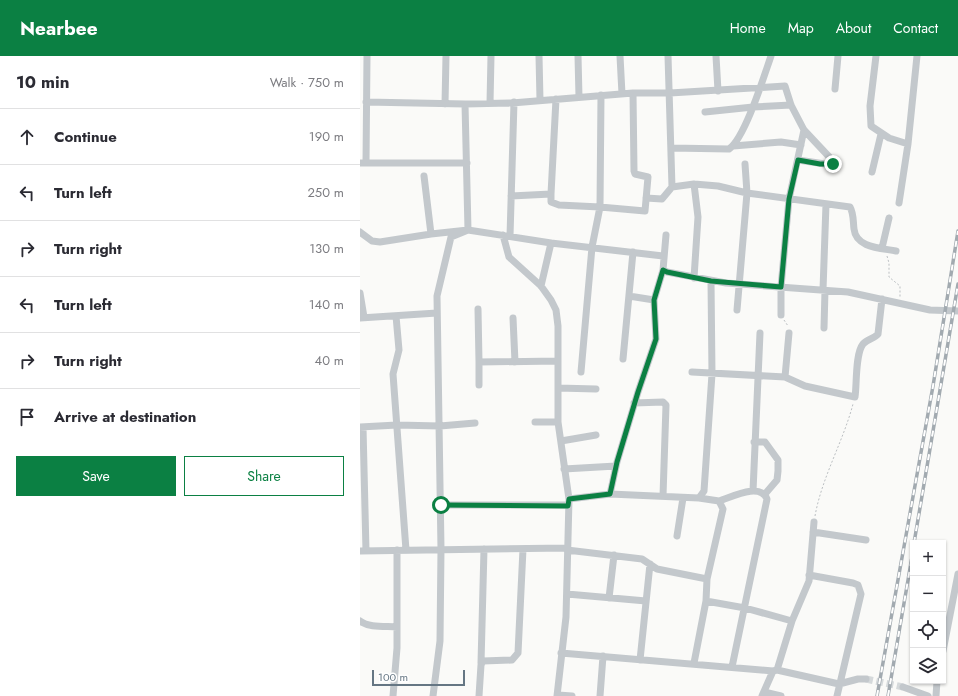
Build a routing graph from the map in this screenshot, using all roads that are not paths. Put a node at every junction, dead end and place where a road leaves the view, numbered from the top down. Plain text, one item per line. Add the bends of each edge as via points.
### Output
1 (367, 56) edge
2 (446, 56) edge
3 (491, 56) edge
4 (540, 56) edge
5 (578, 56) edge
6 (620, 56) edge
7 (668, 56) edge
8 (716, 56) edge
9 (771, 56) edge
10 (838, 56) edge
11 (876, 56) edge
12 (917, 56) edge
13 (758, 89) junction
14 (835, 89) dead end
15 (718, 91) junction
16 (633, 93) junction
17 (670, 93) junction
18 (622, 94) junction
19 (601, 95) junction
20 (579, 97) junction
21 (556, 99) junction
22 (540, 100) junction
23 (366, 102) junction
24 (514, 102) junction
25 (490, 103) junction
26 (445, 104) junction
27 (466, 104) junction
28 (791, 105) junction
29 (753, 107) junction
30 (706, 112) dead end
31 (804, 130) junction
32 (881, 134) junction
33 (908, 144) junction
34 (801, 145) junction
35 (734, 146) junction
36 (671, 148) junction
37 (798, 160) junction
38 (363, 163) edge
39 (467, 163) junction
40 (746, 164) dead end
41 (872, 172) dead end
42 (424, 176) dead end
43 (694, 184) junction
44 (672, 187) junction
45 (747, 193) junction
46 (551, 194) junction
47 (511, 196) junction
48 (646, 198) junction
49 (789, 199) junction
50 (900, 203) dead end
51 (826, 204) junction
52 (600, 207) junction
53 (888, 218) dead end
54 (468, 230) junction
55 (360, 232) edge
56 (431, 234) junction
57 (666, 235) dead end
58 (507, 236) junction
59 (551, 243) junction
60 (592, 247) junction
61 (882, 248) junction
62 (896, 251) dead end
63 (633, 252) junction
64 (663, 256) junction
65 (663, 270) junction
66 (694, 278) junction
67 (711, 281) junction
68 (738, 284) junction
69 (541, 286) junction
70 (781, 287) junction
71 (824, 290) junction
72 (360, 293) edge
73 (629, 296) junction
74 (882, 299) junction
75 (654, 300) junction
76 (478, 309) dead end
77 (737, 310) dead end
78 (958, 311) edge
79 (437, 313) junction
80 (781, 315) road end
81 (396, 316) junction
82 (362, 317) edge
83 (513, 318) dead end
84 (824, 328) dead end
85 (760, 333) dead end
86 (789, 333) road end
87 (623, 359) dead end
88 (558, 361) junction
89 (479, 362) junction
90 (515, 362) junction
91 (581, 372) dead end
92 (692, 372) dead end
93 (712, 374) junction
94 (758, 376) junction
95 (784, 377) junction
96 (479, 385) dead end
97 (558, 388) junction
98 (596, 389) dead end
99 (634, 403) junction
100 (535, 422) dead end
101 (558, 422) junction
102 (475, 423) dead end
103 (397, 425) junction
104 (440, 426) junction
105 (362, 427) edge
106 (596, 435) dead end
107 (560, 441) junction
108 (754, 442) junction
109 (616, 466) junction
110 (564, 469) junction
111 (753, 491) junction
112 (610, 494) junction
113 (765, 494) junction
114 (663, 496) junction
115 (683, 498) junction
116 (699, 498) junction
117 (719, 500) junction
118 (568, 502) junction
119 (362, 503) edge
120 (441, 505) junction
121 (814, 522) road end
122 (813, 532) junction
123 (677, 536) dead end
124 (866, 540) dead end
125 (441, 549) junction
126 (484, 549) junction
127 (523, 549) junction
128 (567, 549) junction
129 (397, 550) junction
130 (406, 550) junction
131 (363, 551) edge
132 (614, 555) junction
133 (650, 564) junction
134 (958, 574) edge
135 (809, 575) junction
136 (707, 580) junction
137 (567, 594) junction
138 (609, 598) junction
139 (646, 601) junction
140 (706, 601) junction
141 (745, 608) junction
142 (360, 621) edge
143 (792, 621) junction
144 (397, 627) junction
145 (944, 648) edge
146 (561, 653) junction
147 (603, 656) junction
148 (640, 660) junction
149 (481, 663) junction
150 (694, 663) junction
151 (732, 667) junction
152 (775, 671) junction
153 (866, 679) tunnel mouth
154 (839, 684) junction
155 (937, 684) edge
156 (903, 687) tunnel mouth
157 (763, 694) edge
158 (558, 695) edge
159 (393, 696) edge
160 (434, 696) edge
161 (479, 696) edge
162 (572, 696) edge
163 (600, 696) edge
164 (782, 696) edge
165 (837, 696) edge
166 (928, 696) edge
167 (936, 696) edge

1 - 23 street
2 - 26 street
3 - 25 street
4 - 22 street
5 - 20 street
6 - 18 street
7 - 17 street
8 - 15 street
9 - 13 street
10 - 14 street
11 - 32 street via 870,106 871,126
12 - 33 street
13 - 15 street
13 - 28 street via 784,86
13 - 29 street
15 - 17 street
16 - 17 street
16 - 18 street
16 - 48 street via 634,171 635,174 648,177
17 - 36 street
18 - 19 street
19 - 20 street
19 - 52 street
20 - 21 street
21 - 22 street
21 - 46 street
22 - 24 street
23 - 26 street
23 - 38 street
24 - 25 street
24 - 47 street
25 - 27 street
26 - 27 street
27 - 39 street
28 - 29 street
28 - 31 street
29 - 30 street
29 - 35 street
31 - 34 street
31 - 37 street via 834,162 832,165
32 - 33 street
32 - 41 street
33 - 50 street
34 - 35 street via 781,142
34 - 37 street
35 - 36 street via 729,149
36 - 44 street
37 - 49 street
38 - 39 street
39 - 54 street
40 - 45 street
42 - 56 street
43 - 44 street
43 - 45 street via 718,186
43 - 66 street via 698,218
44 - 48 street via 662,199
45 - 49 street
45 - 68 street
46 - 47 street
46 - 52 street via 551,202 559,205
47 - 58 street
48 - 52 street via 645,210
49 - 51 street
49 - 70 street
51 - 61 street via 850,208 857,239 866,245
51 - 71 street
52 - 60 street
53 - 61 street
54 - 56 street
54 - 58 street
54 - 79 street via 451,237 437,296
55 - 56 street via 372,241 380,242
57 - 64 street
58 - 59 street
58 - 69 street via 509,257
59 - 60 street
59 - 69 street
60 - 63 street
60 - 91 street
61 - 62 street
63 - 64 street
63 - 73 street
64 - 65 street
65 - 66 street
65 - 75 street
66 - 67 street
67 - 68 street
67 - 93 street
68 - 70 street
68 - 77 street
69 - 88 street via 556,310
70 - 71 street
70 - 80 street
71 - 74 street
71 - 84 street
72 - 82 street
73 - 75 street
73 - 87 street
74 - 78 street via 930,310
74 - 95 street via 878,334 865,342 860,350 855,397 811,388
75 - 99 street via 656,339
76 - 89 street
79 - 81 street
79 - 104 street
81 - 82 street
81 - 103 street via 399,350 393,374
83 - 90 street
85 - 94 street
86 - 95 street
88 - 90 street
88 - 97 street
89 - 90 street
89 - 96 street
92 - 93 street
93 - 94 street
93 - 116 street via 704,491
94 - 95 street
94 - 108 street
97 - 98 street
97 - 101 street
99 - 109 street
99 - 114 street via 663,402 666,405
100 - 101 street
101 - 107 street
102 - 104 street
103 - 104 street
103 - 105 street
103 - 130 street
104 - 120 street
105 - 119 street
106 - 107 street
107 - 110 street
108 - 111 street
108 - 113 street via 765,442 778,460 777,480
109 - 110 street
109 - 112 street
110 - 118 street
111 - 113 street
111 - 117 street
112 - 114 street
112 - 118 street
113 - 141 street via 767,499
114 - 115 street
115 - 116 street
115 - 123 street
116 - 117 street
117 - 136 street via 723,509
118 - 120 street
118 - 128 street
119 - 131 street
120 - 125 street
121 - 122 street
122 - 124 street
122 - 135 street
125 - 126 street
125 - 130 street
125 - 160 street via 440,641
126 - 127 street
126 - 149 street
127 - 128 street
127 - 149 street via 518,653 512,660 485,660
128 - 132 street
128 - 137 street
129 - 130 street
129 - 131 street
129 - 144 street
132 - 133 street via 642,559
132 - 138 street
133 - 136 street via 657,569
133 - 139 street
134 - 145 street
135 - 143 street
135 - 154 street via 853,583 860,590
136 - 140 street
137 - 138 street
137 - 146 street
138 - 139 street
139 - 148 street
140 - 141 street
140 - 150 street
141 - 143 street
141 - 151 street
142 - 144 street via 371,625
143 - 152 street
144 - 159 street
146 - 147 street
146 - 158 street
147 - 148 street
147 - 163 street
148 - 150 street
149 - 161 street
150 - 151 street
151 - 152 street
152 - 154 street
152 - 157 street
153 - 154 street
154 - 165 street
155 - 167 street
156 - 166 street
157 - 164 street
158 - 162 street

